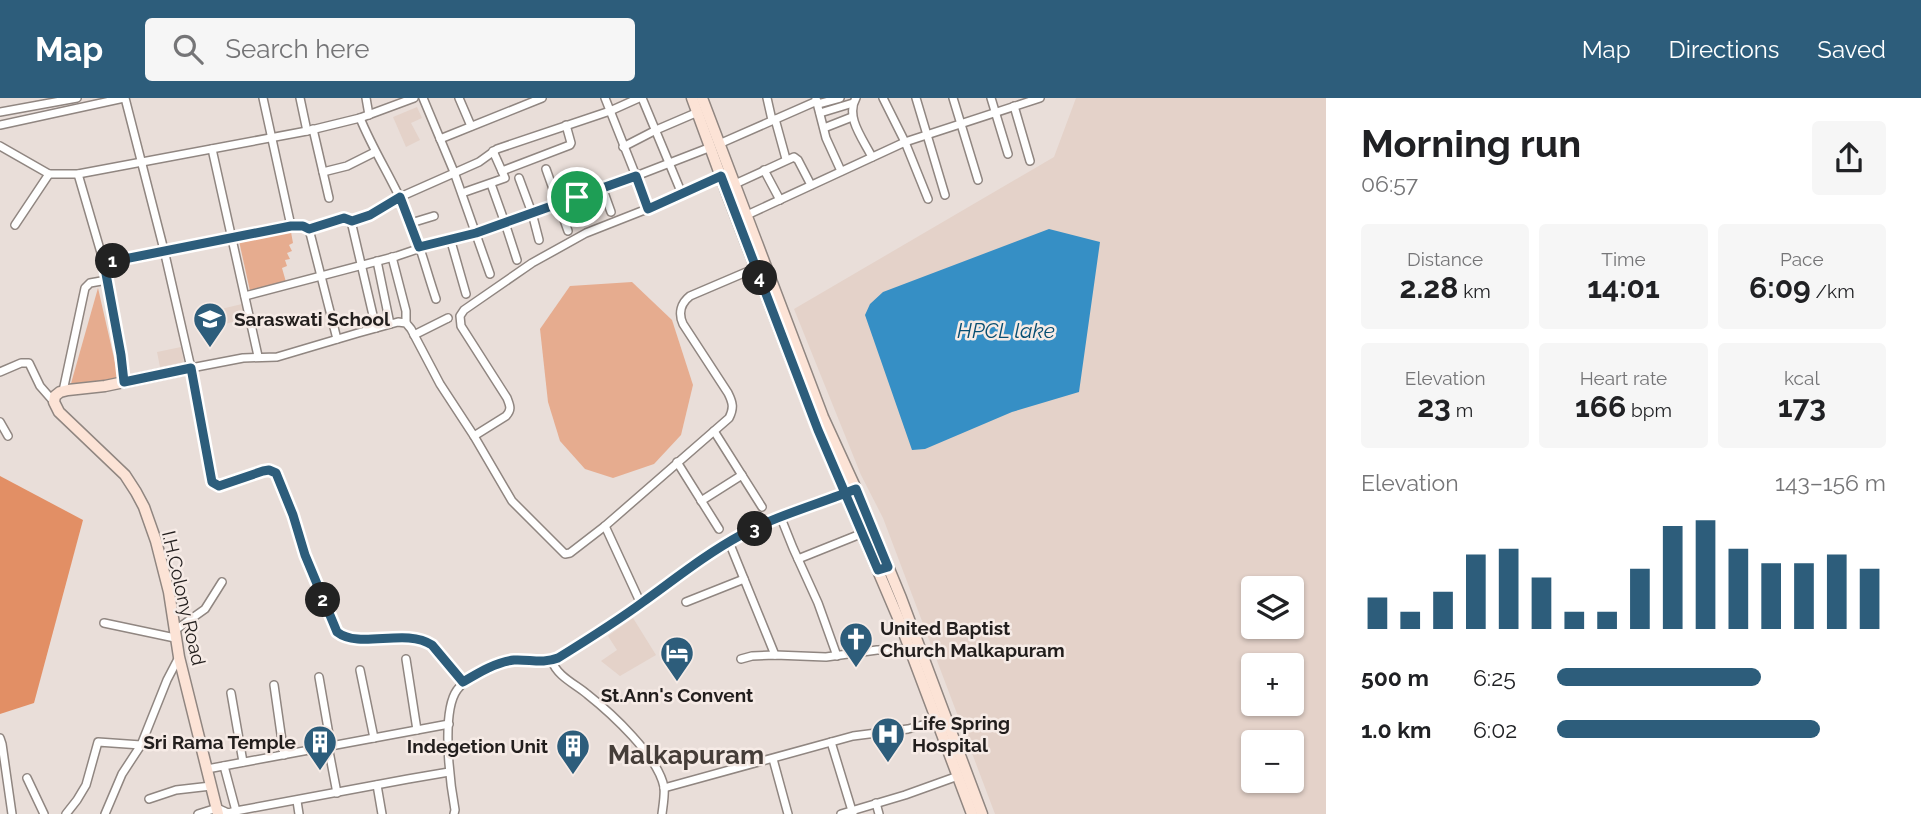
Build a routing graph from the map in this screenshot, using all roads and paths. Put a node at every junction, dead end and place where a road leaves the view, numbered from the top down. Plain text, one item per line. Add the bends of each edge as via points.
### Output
1 (77, 98) edge
2 (125, 98) edge
3 (262, 98) edge
4 (300, 98) edge
5 (366, 98) edge
6 (414, 98) edge
7 (423, 98) edge
8 (459, 98) edge
9 (542, 98) edge
10 (605, 98) edge
11 (641, 98) edge
12 (692, 98) edge
13 (702, 98) edge
14 (767, 98) edge
15 (840, 98) edge
16 (883, 98) edge
17 (916, 98) edge
18 (953, 98) edge
19 (991, 98) edge
20 (1040, 98) edge
21 (855, 100) edge
22 (1024, 100) edge
23 (818, 104) edge
24 (1014, 106) junction
25 (610, 111) junction
26 (0, 112) edge
27 (698, 112) junction
28 (996, 113) junction
29 (369, 115) junction
30 (852, 117) junction
31 (360, 118) junction
32 (774, 120) junction
33 (961, 124) junction
34 (0, 125) edge
35 (566, 125) junction
36 (471, 126) junction
37 (824, 128) junction
38 (310, 130) junction
39 (656, 130) junction
40 (927, 135) junction
41 (271, 136) junction
42 (440, 139) junction
43 (905, 142) junction
44 (715, 145) junction
45 (0, 146) edge
46 (624, 147) junction
47 (212, 149) junction
48 (493, 151) junction
49 (375, 152) junction
50 (1008, 154) dead end
51 (872, 157) junction
52 (786, 159) junction
53 (1030, 161) dead end
54 (141, 162) junction
55 (670, 162) junction
56 (546, 169) dead end
57 (764, 170) junction
58 (502, 171) junction
59 (841, 171) junction
60 (323, 172) junction
61 (454, 172) junction
62 (49, 174) junction
63 (78, 174) junction
64 (636, 176) junction
65 (721, 176) junction
66 (519, 178) dead end
67 (978, 180) dead end
68 (491, 184) junction
69 (734, 184) junction
70 (811, 185) junction
71 (602, 187) junction
72 (462, 193) junction
73 (682, 194) junction
74 (945, 195) dead end
75 (400, 197) junction
76 (577, 197) junction
77 (329, 198) dead end
78 (928, 199) dead end
79 (780, 200) junction
80 (557, 204) junction
81 (648, 209) junction
82 (611, 212) dead end
83 (532, 213) junction
84 (584, 213) dead end
85 (747, 215) junction
86 (434, 216) dead end
87 (352, 221) junction
88 (411, 223) junction
89 (505, 223) junction
90 (15, 226) dead end
91 (291, 226) junction
92 (309, 229) junction
93 (568, 231) dead end
94 (476, 233) junction
95 (232, 236) junction
96 (450, 238) junction
97 (539, 240) dead end
98 (419, 247) junction
99 (164, 250) junction
100 (392, 257) junction
101 (517, 260) dead end
102 (377, 261) junction
103 (104, 263) junction
104 (362, 264) junction
105 (761, 266) junction
106 (490, 274) dead end
107 (320, 276) junction
108 (107, 280) junction
109 (466, 294) dead end
110 (245, 296) junction
111 (436, 299) dead end
112 (448, 318) dead end
113 (406, 323) junction
114 (390, 324) junction
115 (376, 328) junction
116 (414, 335) junction
117 (337, 339) junction
118 (258, 356) junction
119 (191, 368) junction
120 (0, 372) edge
121 (124, 382) junction
122 (63, 391) junction
123 (54, 402) junction
124 (0, 422) edge
125 (714, 431) junction
126 (8, 436) dead end
127 (474, 436) junction
128 (677, 462) junction
129 (742, 475) junction
130 (851, 491) junction
131 (701, 501) junction
132 (762, 507) dead end
133 (781, 518) junction
134 (605, 526) junction
135 (719, 529) dead end
136 (863, 533) junction
137 (729, 542) junction
138 (798, 559) junction
139 (883, 568) junction
140 (744, 579) junction
141 (222, 582) dead end
142 (686, 602) dead end
143 (641, 604) junction
144 (104, 623) dead end
145 (175, 634) junction
146 (910, 649) junction
147 (775, 655) junction
148 (837, 656) junction
149 (179, 657) junction
150 (405, 659) dead end
151 (741, 659) dead end
152 (552, 661) junction
153 (360, 670) dead end
154 (318, 677) dead end
155 (463, 682) junction
156 (274, 685) dead end
157 (231, 693) dead end
158 (937, 721) junction
159 (449, 724) junction
160 (417, 730) junction
161 (0, 738) edge
162 (374, 738) junction
163 (831, 742) junction
164 (141, 745) junction
165 (330, 746) junction
166 (285, 755) junction
167 (773, 759) junction
168 (243, 762) junction
169 (224, 766) junction
170 (207, 769) junction
171 (449, 772) junction
172 (958, 776) junction
173 (27, 778) dead end
174 (377, 785) junction
175 (211, 786) junction
176 (664, 788) junction
177 (337, 793) junction
178 (149, 799) dead end
179 (297, 801) junction
180 (876, 803) junction
181 (217, 811) edge
182 (236, 811) junction
183 (852, 812) edge
184 (12, 814) edge
185 (44, 814) edge
186 (66, 814) edge
187 (104, 814) edge
188 (198, 814) edge
189 (299, 814) edge
190 (382, 814) edge
191 (454, 814) edge
192 (662, 814) edge
193 (788, 814) edge
194 (841, 814) edge
195 (879, 814) edge
196 (972, 814) edge
197 (982, 814) edge

1 - 26 street
2 - 34 street
2 - 54 street
3 - 41 street
4 - 38 street
5 - 29 street
6 - 29 street
7 - 42 street
8 - 36 street
9 - 36 street
10 - 25 street
11 - 25 street
11 - 39 street
12 - 27 main road
13 - 44 main road
14 - 32 street
15 - 23 street
16 - 43 street
17 - 40 street
18 - 33 street
19 - 28 street
20 - 22 street
21 - 23 street
21 - 30 street
22 - 24 street
23 - 32 street
23 - 37 street
24 - 28 street
24 - 53 street
25 - 35 street
25 - 46 street
27 - 39 street
27 - 44 main road
28 - 33 street
28 - 50 street
29 - 31 street
30 - 37 street
30 - 51 street
31 - 38 street
31 - 49 street
32 - 44 street
32 - 52 street
33 - 40 street
33 - 67 street
35 - 48 street
35 - 58 street via 570,145
36 - 42 street
37 - 59 street
38 - 41 street
38 - 60 street
39 - 46 street
39 - 55 street
40 - 43 street
40 - 74 street
41 - 47 street
41 - 91 street
42 - 61 street
43 - 51 street
43 - 78 street
44 - 55 street
44 - 65 main road
44 - 69 main road
45 - 62 street
46 - 64 street
47 - 54 street
47 - 95 street
48 - 58 street
48 - 61 street
49 - 60 street
49 - 75 street
51 - 59 street
52 - 57 street
52 - 70 street via 796,158
54 - 63 street
54 - 99 street
55 - 64 street
55 - 73 street
56 - 80 street
57 - 69 street
57 - 79 street
58 - 68 street via 505,178
59 - 70 street
60 - 77 street
61 - 72 street
61 - 75 street
62 - 63 street
62 - 90 street
63 - 103 street
64 - 71 street
64 - 81 street
65 - 73 street
65 - 105 main road
66 - 83 street
68 - 72 street
68 - 89 street
69 - 85 main road
70 - 79 street
71 - 76 street
71 - 82 street
72 - 94 street
73 - 81 street
75 - 87 street
75 - 88 street
76 - 80 street
76 - 84 street
79 - 85 street
80 - 83 street
80 - 93 street
81 - 127 street via 586,233 464,310 461,326 510,407 506,416
83 - 89 street
83 - 97 street
85 - 105 main road
86 - 88 street
87 - 92 street via 344,218
87 - 104 street
88 - 98 street
89 - 94 street
89 - 101 street
91 - 92 street
91 - 95 street
92 - 107 street
94 - 96 street
94 - 106 street
95 - 99 street
95 - 110 street
96 - 98 street
96 - 109 street
98 - 100 street
98 - 111 street
99 - 103 street
99 - 119 street
100 - 102 street
100 - 113 street
102 - 104 street
102 - 114 street
103 - 108 street
104 - 107 street
104 - 115 street
105 - 125 street via 695,293 682,304 683,324 733,403 729,418
105 - 130 main road via 818,430
107 - 110 street
107 - 117 street
108 - 121 street
108 - 122 street via 85,288
110 - 118 street
112 - 116 street
113 - 114 street
113 - 116 street
114 - 115 street
115 - 117 street
116 - 127 street
117 - 118 street via 277,357
118 - 119 street
119 - 121 main road
119 - 155 street via 212,482 219,486 263,471 276,473 337,632 351,638 426,641
120 - 123 street via 29,363
121 - 122 main road
122 - 123 main road
123 - 145 main road, I.H.Colony Road via 136,492 156,541
124 - 126 street
125 - 128 street
125 - 129 street
127 - 134 street via 517,508 565,554
128 - 131 street
128 - 134 street
129 - 131 street
129 - 132 street
130 - 133 street
130 - 136 main road
130 - 139 main road
131 - 135 street
133 - 137 street
133 - 138 street
134 - 143 street
136 - 138 street
136 - 139 main road
137 - 140 street
137 - 143 street
138 - 148 street
139 - 146 main road
139 - 197 main road
140 - 142 street
140 - 147 street
141 - 145 street via 205,609
143 - 152 street
144 - 145 street
145 - 149 main road, I.H.Colony Road
146 - 148 street
146 - 158 main road
147 - 148 street
147 - 151 street
149 - 164 street
149 - 170 main road, I.H.Colony Road
150 - 160 street
152 - 155 street via 508,661
152 - 176 street via 623,726 656,765
153 - 162 street
154 - 165 street
155 - 159 street via 450,703
156 - 166 street
157 - 168 street
158 - 163 street
158 - 172 main road
159 - 160 street
159 - 171 street
160 - 162 street
161 - 184 street
162 - 165 street
163 - 167 street
163 - 183 street
164 - 186 street via 98,742 83,792
164 - 187 street
165 - 166 street
165 - 177 street
166 - 168 street
167 - 176 street
167 - 193 street
168 - 169 street
169 - 170 street
169 - 182 street
170 - 175 main road, I.H.Colony Road
171 - 174 street
171 - 191 street
172 - 180 street
172 - 196 main road
173 - 185 street
174 - 177 street
174 - 190 street
175 - 178 street
175 - 181 main road, I.H.Colony Road
176 - 192 street
177 - 179 street
179 - 182 street
179 - 189 street
180 - 183 street
180 - 195 street
181 - 182 street
181 - 188 street
183 - 194 street

